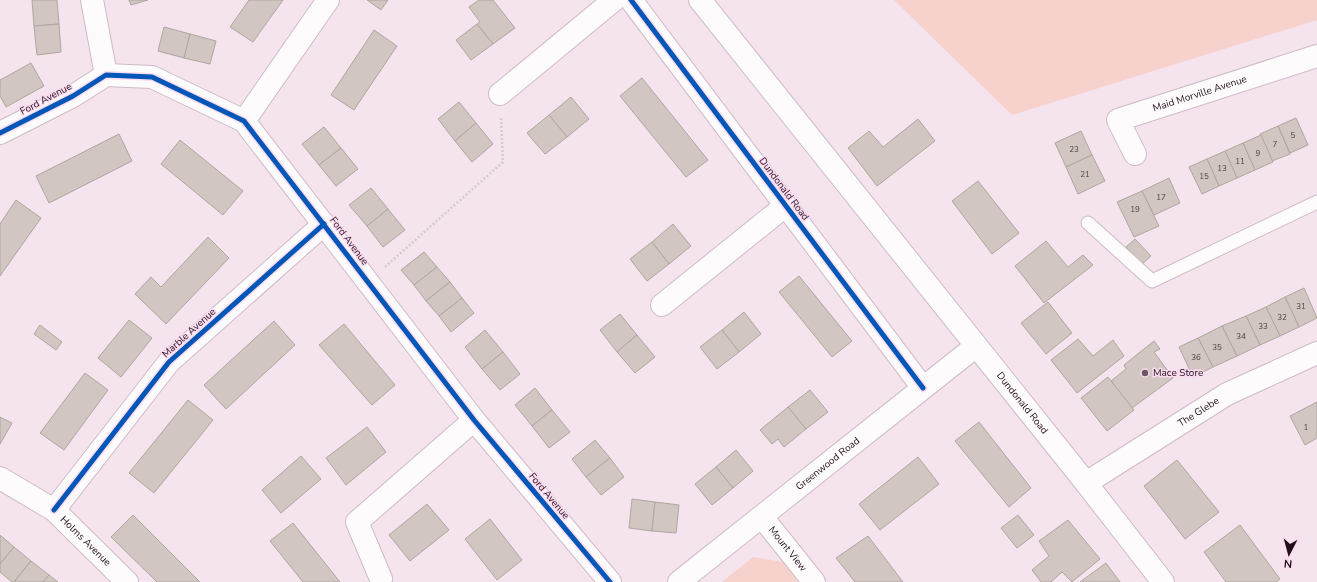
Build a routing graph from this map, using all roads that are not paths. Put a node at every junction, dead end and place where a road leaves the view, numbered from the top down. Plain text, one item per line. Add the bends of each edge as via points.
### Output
1 (92, 0) edge
2 (328, 0) edge
3 (614, 0) edge
4 (630, 0) edge
5 (700, 0) edge
6 (1317, 56) edge
7 (106, 75) junction
8 (500, 94) road end
9 (244, 121) junction
10 (0, 133) edge
11 (1135, 154) dead end
12 (1317, 202) edge
13 (785, 206) junction
14 (1088, 223) dead end
15 (324, 224) junction
16 (662, 306) dead end
17 (976, 346) junction
18 (1317, 353) edge
19 (923, 388) junction
20 (474, 420) junction
21 (0, 478) edge
22 (1086, 483) junction
23 (54, 510) junction
24 (762, 517) junction
25 (381, 578) dead end
26 (127, 582) edge
27 (610, 582) edge
28 (679, 582) edge
29 (814, 582) edge
30 (1163, 582) edge

1 - 7 street
2 - 9 street
3 - 8 street
4 - 13 street, Dundonald Road
5 - 17 street, Dundonald Road
6 - 11 street, Maid Morville Avenue via 1118,120
7 - 9 street, Ford Avenue via 152,77
7 - 10 street, Ford Avenue via 73,96
9 - 15 street, Ford Avenue
12 - 14 lane via 1152,281
13 - 16 street, Dundonald Road
13 - 19 street, Dundonald Road
15 - 20 street, Ford Avenue
15 - 23 street, Marble Avenue via 169,362
17 - 19 street, Greenwood Road
17 - 22 street, Dundonald Road
18 - 22 street, The Glebe via 1226,394
19 - 24 street, Greenwood Road
20 - 25 street via 357,522
20 - 27 street, Ford Avenue
21 - 23 street, Holms Avenue
22 - 30 street, Dundonald Road
23 - 26 street, Holms Avenue
24 - 28 street, Greenwood Road
24 - 29 street, Mount View

